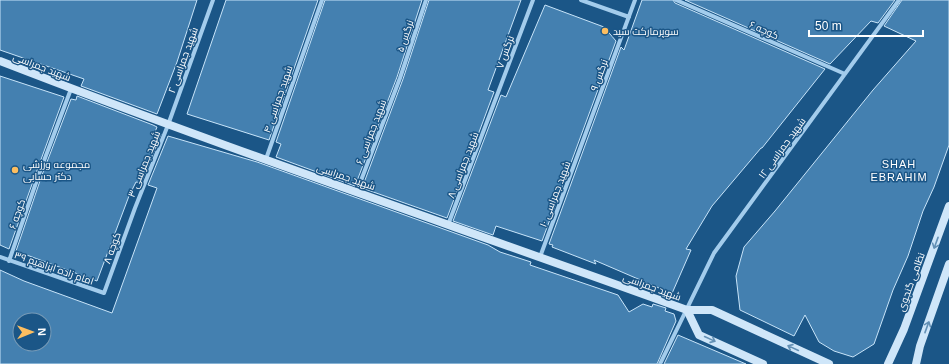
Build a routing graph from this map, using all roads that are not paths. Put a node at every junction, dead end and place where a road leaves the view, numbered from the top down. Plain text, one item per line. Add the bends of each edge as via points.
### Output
1 (213, 0) edge
2 (322, 0) edge
3 (426, 0) edge
4 (533, 0) edge
5 (581, 0) edge
6 (635, 0) edge
7 (676, 0) edge
8 (899, 0) edge
9 (629, 17) junction
10 (0, 61) edge
11 (845, 74) junction
12 (400, 78) joint
13 (71, 89) junction
14 (492, 110) joint
15 (168, 125) junction
16 (584, 138) joint
17 (266, 160) junction
18 (357, 191) junction
19 (949, 206) edge
20 (135, 208) joint
21 (448, 225) junction
22 (0, 257) edge
23 (540, 257) junction
24 (9, 261) junction
25 (949, 264) edge
26 (104, 293) joint
27 (687, 310) junction
28 (660, 364) edge
29 (763, 364) edge
30 (829, 364) edge
31 (888, 364) edge
32 (916, 364) edge

1 - 15 street, شهید جمراسی ۲
2 - 17 street, شهید جمراسی ۴
3 - 12 street, نرگس ۵
4 - 14 street, نرگس ۷
5 - 9 street
6 - 9 street, نرگس ۹
7 - 11 street, کوچه ۶
8 - 11 street, شهید جمراسی ۱۲
9 - 16 street, نرگس ۹
10 - 13 street, شهید جمراسی
11 - 27 street, شهید جمراسی ۱۲ via 714,254
12 - 18 street, شهید جمراسی ۶
13 - 15 street, شهید جمراسی
13 - 24 street, کوچه ۶
14 - 21 street, شهید جمراسی ۸
15 - 17 street, شهید جمراسی
15 - 20 street, شهید جمراسی ۳
16 - 23 street, شهید جمراسی ۱۰
17 - 18 street, شهید جمراسی
18 - 21 street, شهید جمراسی
19 -> 31 street, نظامی گنجوی via 904,329
20 - 26 street, کوچه ۸
21 - 23 street, شهید جمراسی
22 - 24 street, امام زاده ابراهیم ۳۹
23 - 27 street, شهید جمراسی
24 - 26 street, امام زاده ابراهیم ۳۹
32 -> 25 street
27 - 28 street, شهید جمراسی ۱۲
27 -> 29 street, شهید جمراسی via 699,334
30 -> 27 street, شهید جمراسی via 712,310

